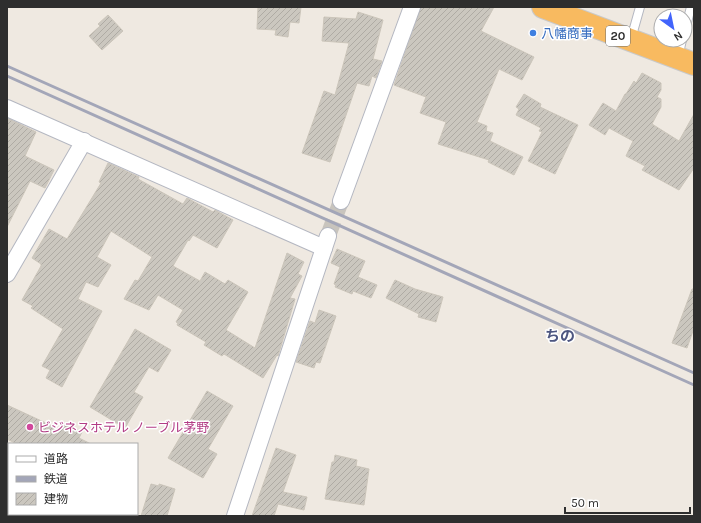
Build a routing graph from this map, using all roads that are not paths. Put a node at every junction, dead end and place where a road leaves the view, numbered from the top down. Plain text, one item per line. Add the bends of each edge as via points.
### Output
1 (412, 7) edge
2 (543, 7) edge
3 (640, 7) edge
4 (631, 40) junction
5 (685, 54) edge
6 (7, 108) edge
7 (84, 141) junction
8 (341, 201) tunnel mouth
9 (7, 274) edge
10 (235, 516) edge

1 - 8 street
2 - 4 highway, 20
3 - 4 lane
4 - 5 highway, 20
6 - 7 street
7 - 9 street
7 - 10 street via 326,242

